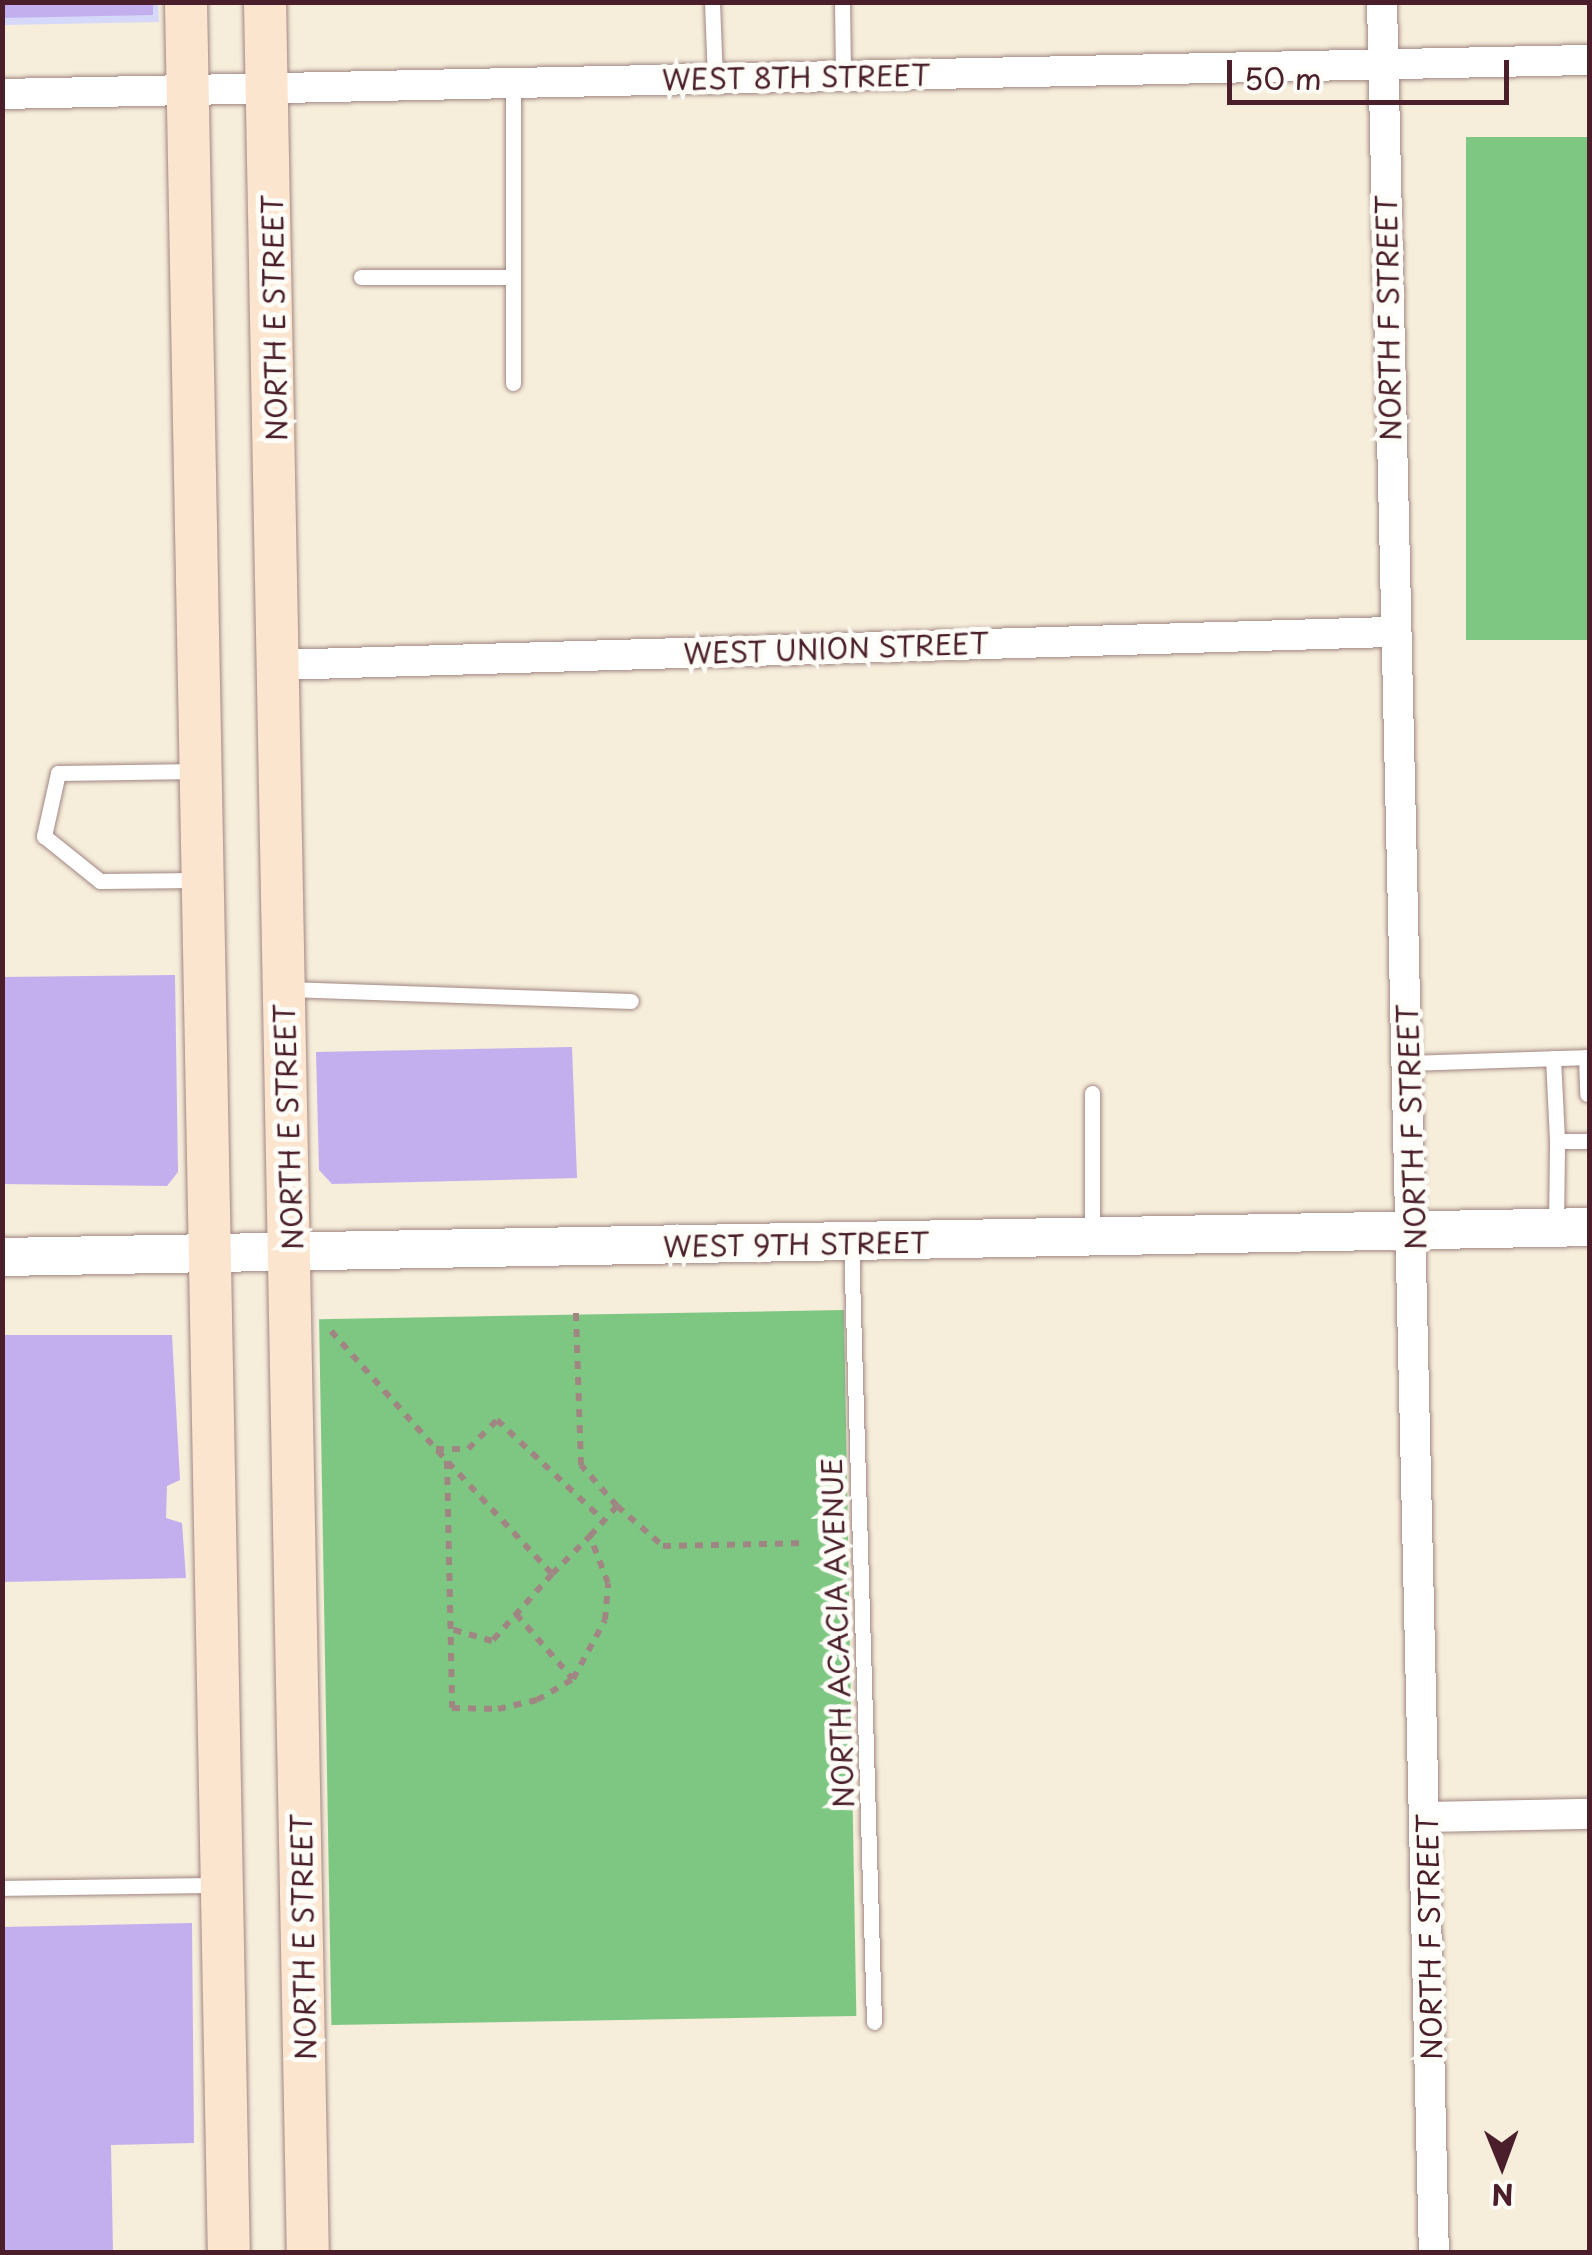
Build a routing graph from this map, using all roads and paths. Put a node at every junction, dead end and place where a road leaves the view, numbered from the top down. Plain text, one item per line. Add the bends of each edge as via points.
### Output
1 (186, 2) edge
2 (265, 2) edge
3 (712, 2) edge
4 (842, 2) edge
5 (1382, 2) edge
6 (1590, 60) edge
7 (1383, 65) junction
8 (843, 76) junction
9 (716, 79) junction
10 (513, 83) junction
11 (269, 89) junction
12 (190, 90) junction
13 (2, 94) edge
14 (361, 276) dead end
15 (512, 277) junction
16 (513, 383) dead end
17 (1393, 632) junction
18 (278, 665) junction
19 (203, 771) junction
20 (205, 880) junction
21 (284, 989) junction
22 (631, 1001) dead end
23 (1588, 1057) edge
24 (1553, 1058) junction
25 (1408, 1063) junction
26 (1092, 1092) dead end
27 (1587, 1094) dead end
28 (1588, 1138) edge
29 (1557, 1141) junction
30 (1573, 1228) edge
31 (1414, 1231) junction
32 (1092, 1238) junction
33 (851, 1242) junction
34 (212, 1254) junction
35 (292, 1254) junction
36 (2, 1256) edge
37 (576, 1311) dead end
38 (317, 1316) dead end
39 (436, 1449) junction
40 (447, 1461) junction
41 (617, 1506) junction
42 (604, 1521) junction
43 (590, 1536) junction
44 (806, 1543) dead end
45 (552, 1574) junction
46 (516, 1614) junction
47 (452, 1629) junction
48 (573, 1679) junction
49 (1590, 1814) edge
50 (1427, 1817) junction
51 (223, 1884) junction
52 (2, 1888) edge
53 (874, 2022) dead end
54 (229, 2252) edge
55 (308, 2252) edge
56 (1434, 2252) edge

1 - 12 main road
2 - 11 main road, NORTH E STREET
3 - 9 lane
4 - 8 lane
5 - 7 street, NORTH F STREET
6 - 7 street, WEST 8TH STREET
7 - 8 street, WEST 8TH STREET
7 - 17 street, NORTH F STREET
8 - 9 street, WEST 8TH STREET
9 - 10 street, WEST 8TH STREET
10 - 11 street, WEST 8TH STREET
10 - 15 lane
11 - 12 street, WEST 8TH STREET
11 - 18 main road, NORTH E STREET
12 - 13 street, WEST 8TH STREET
12 - 19 main road
14 - 15 lane
15 - 16 lane
17 - 18 street, WEST UNION STREET
17 - 25 street, NORTH F STREET
18 - 21 main road, NORTH E STREET
19 - 20 main road
19 - 20 lane via 58,773 44,836 100,880
20 - 34 main road
21 - 22 lane
21 - 35 main road, NORTH E STREET
23 - 24 lane
23 - 27 lane
24 - 25 lane
24 - 29 lane
25 - 31 street, NORTH F STREET
26 - 32 lane
28 - 29 lane
29 - 30 lane
30 - 31 street, WEST 9TH STREET
31 - 32 street, WEST 9TH STREET
31 - 50 street, NORTH F STREET
32 - 33 street, WEST 9TH STREET
33 - 35 street, WEST 9TH STREET
33 - 53 lane, NORTH ACACIA AVENUE
34 - 35 street, WEST 9TH STREET
34 - 36 street, WEST 9TH STREET
34 - 51 main road
35 - 55 main road, NORTH E STREET
37 - 41 path via 581,1465
38 - 39 path
39 - 40 path
39 - 42 path via 468,1449 497,1420
40 - 45 path
40 - 47 path
41 - 42 path
41 - 44 path via 662,1546
42 - 43 path
43 - 45 path
43 - 48 path via 608,1584 605,1620
45 - 46 path
46 - 47 path via 492,1641
46 - 48 path
47 - 48 path via 452,1708 537,1700
49 - 50 street
50 - 56 street, NORTH F STREET
51 - 52 lane
51 - 54 main road

